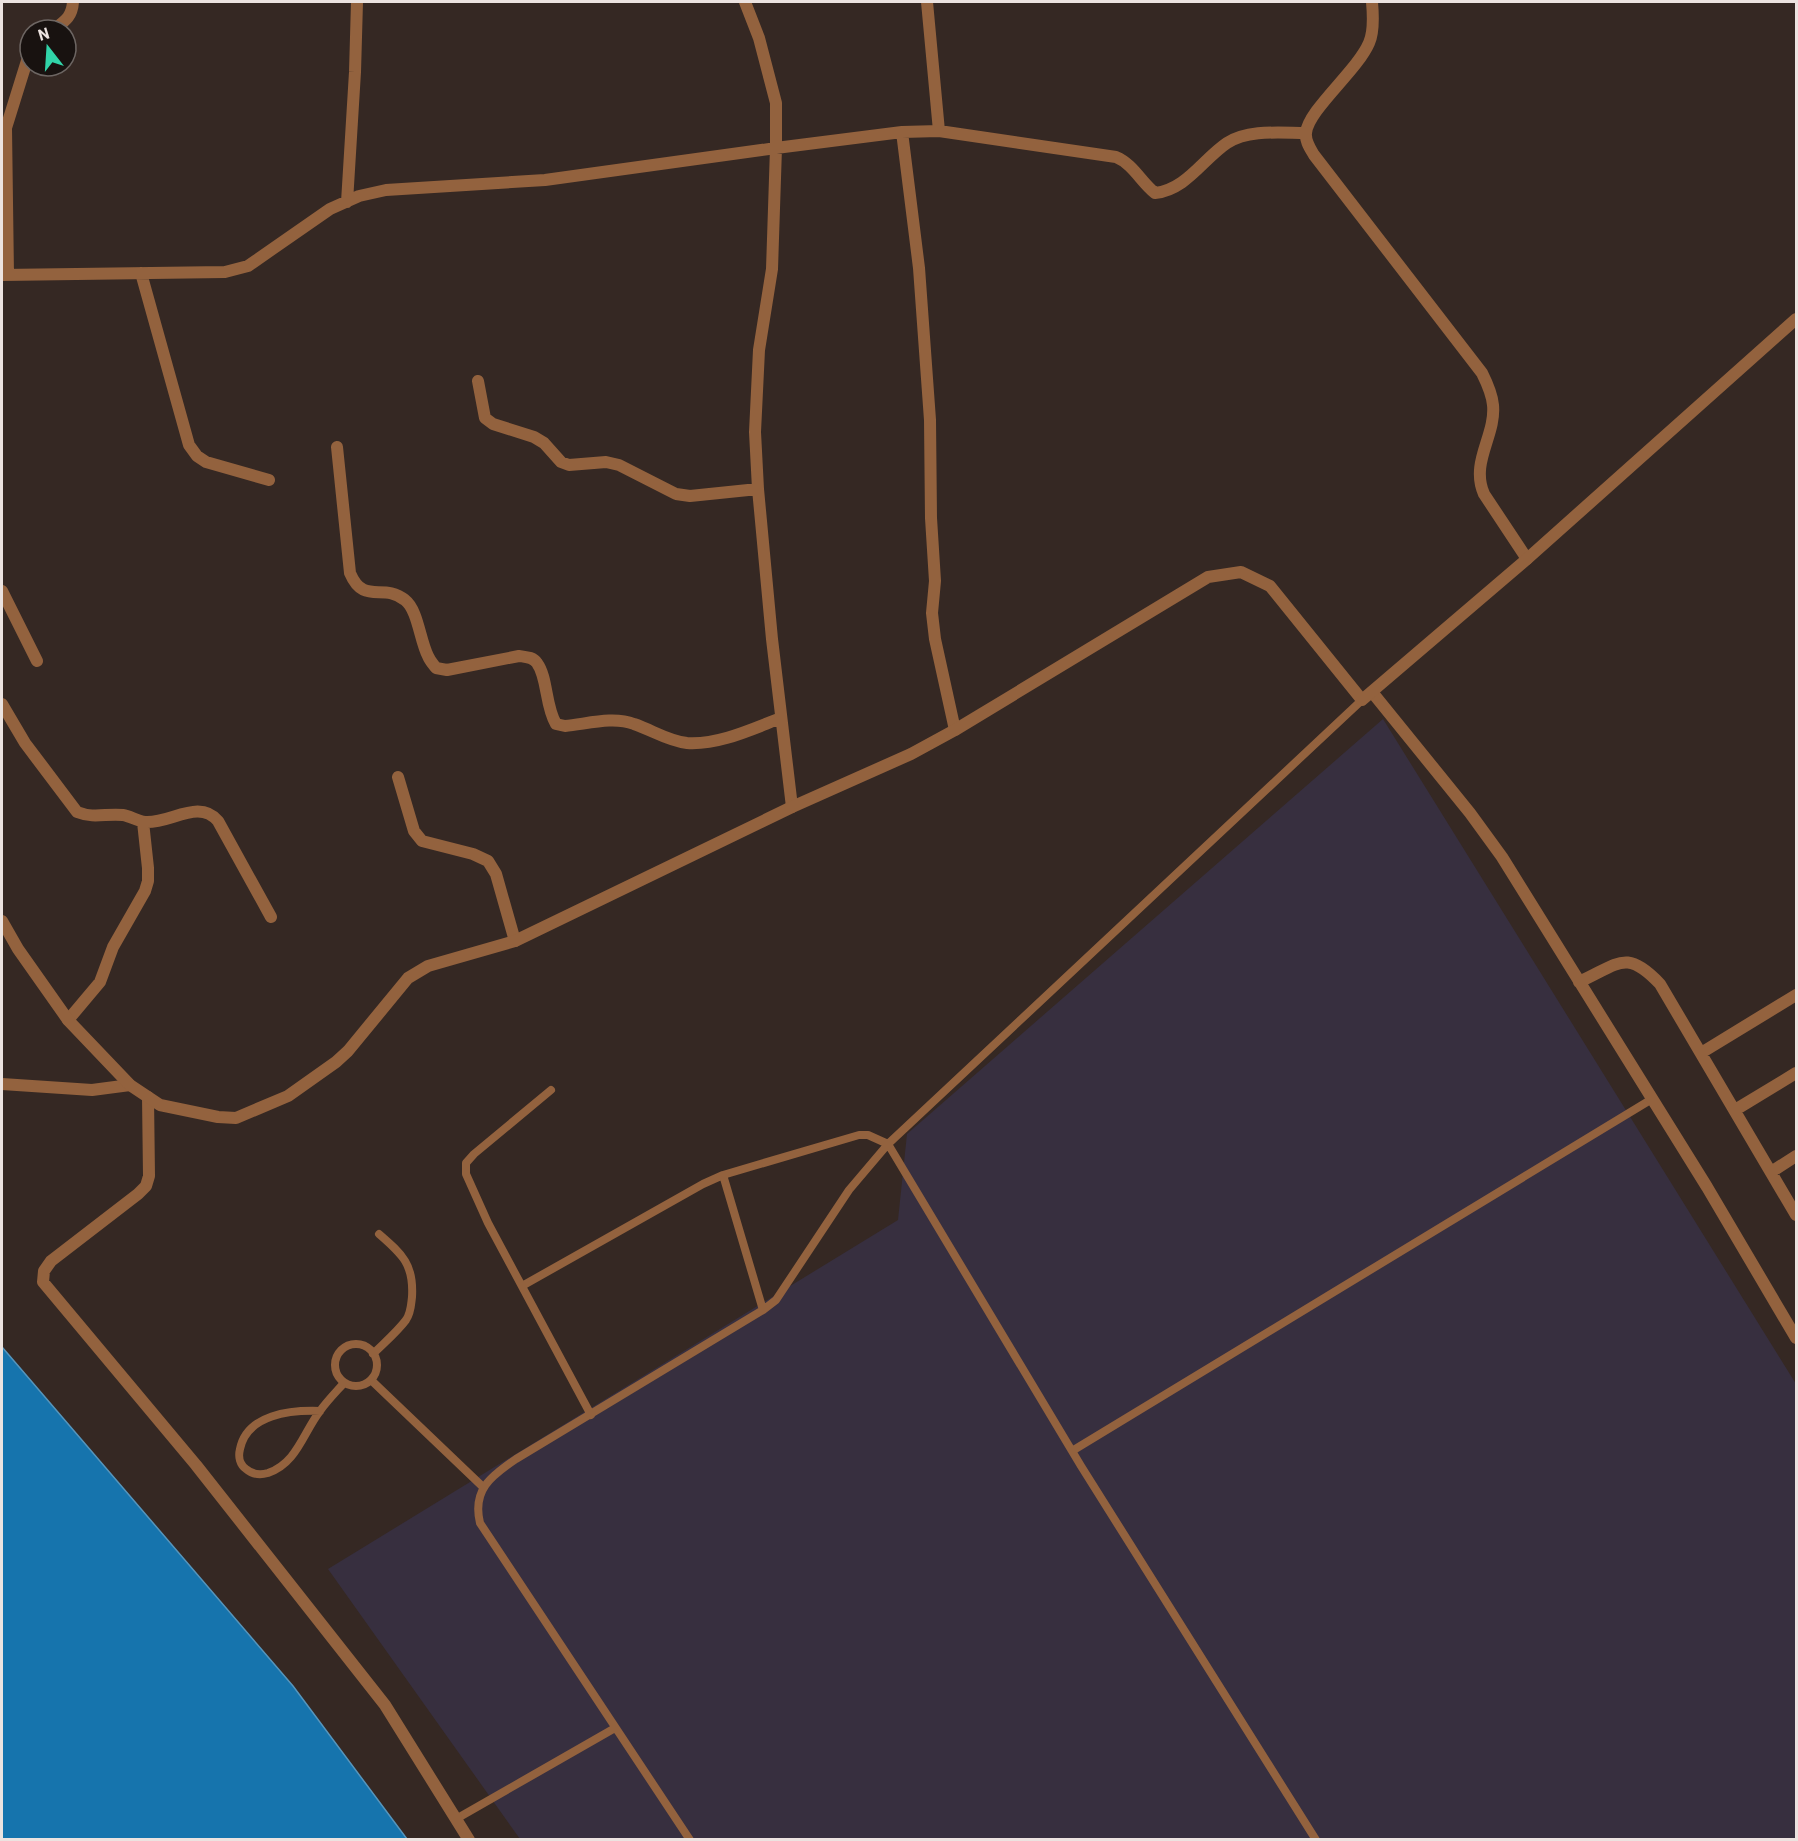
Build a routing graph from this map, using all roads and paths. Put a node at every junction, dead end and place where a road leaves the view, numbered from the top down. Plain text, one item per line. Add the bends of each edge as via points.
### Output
1 (73, 2) edge
2 (357, 2) edge
3 (745, 2) edge
4 (927, 2) edge
5 (1372, 2) edge
6 (68, 18) edge
7 (22, 78) edge
8 (939, 131) junction
9 (902, 132) junction
10 (1306, 133) junction
11 (776, 148) junction
12 (347, 202) junction
13 (141, 273) junction
14 (5, 275) edge
15 (1797, 319) edge
16 (478, 381) dead end
17 (337, 447) dead end
18 (269, 480) dead end
19 (758, 489) junction
20 (1527, 560) junction
21 (2, 591) edge
22 (38, 661) dead end
23 (1367, 696) junction
24 (2, 704) edge
25 (781, 718) junction
26 (955, 730) junction
27 (398, 777) dead end
28 (792, 807) junction
29 (143, 822) junction
30 (271, 917) dead end
31 (2, 921) edge
32 (514, 941) junction
33 (1579, 982) junction
34 (1797, 995) edge
35 (68, 1020) junction
36 (1701, 1053) junction
37 (1797, 1073) edge
38 (2, 1084) edge
39 (130, 1085) junction
40 (551, 1090) dead end
41 (148, 1097) junction
42 (1652, 1099) junction
43 (1735, 1110) junction
44 (888, 1144) junction
45 (1797, 1156) edge
46 (1771, 1172) junction
47 (723, 1175) junction
48 (1797, 1215) edge
49 (379, 1234) dead end
50 (522, 1286) junction
51 (763, 1310) junction
52 (1797, 1338) edge
53 (373, 1353) junction
54 (371, 1380) junction
55 (345, 1383) junction
56 (320, 1411) junction
57 (591, 1415) junction
58 (1072, 1451) junction
59 (483, 1487) junction
60 (615, 1728) junction
61 (456, 1819) junction
62 (469, 1839) edge
63 (690, 1839) edge
64 (1316, 1839) edge

1 - 6 street
2 - 12 street
3 - 11 street via 776,103
4 - 8 street
5 - 10 street via 1371,41 1358,63 1311,117
7 - 14 street via 6,128
8 - 9 street
8 - 10 street via 1116,157 1125,161 1155,193 1174,189 1229,142 1260,133
9 - 11 street
9 - 26 street via 919,268 930,420 935,581 932,613
10 - 20 street via 1314,155 1482,373 1494,406 1479,483
11 - 12 street via 545,180 386,190
11 - 19 street via 772,269 759,350 755,432
12 - 13 street via 330,209 248,266 225,272
13 - 14 street
13 - 18 street via 189,445 206,462
15 - 20 street
16 - 19 street via 485,418 534,436 561,462 619,465 676,494 690,496
17 - 25 street via 350,573 355,585 362,590 392,593 410,604 428,658 436,668 447,670 519,656 531,658 538,664 550,714 556,724 565,726 620,720 689,743 730,737
19 - 25 street
20 - 23 street
21 - 22 street
23 - 26 street via 1270,586 1241,572 1208,577
23 - 33 street via 1496,848
23 - 44 lane
24 - 29 street via 25,743 77,812 88,817 119,815
25 - 28 street
26 - 28 street
27 - 32 street via 414,831 422,841 488,861 496,874
28 - 32 street
29 - 30 street via 200,811 212,814
29 - 35 street via 148,868 145,891 113,947 100,981
31 - 35 street
32 - 41 street via 416,972 348,1052 276,1102 227,1118 168,1107
33 - 36 street via 1632,961 1660,984
33 - 42 street
34 - 36 street
35 - 39 street
36 - 43 street
37 - 43 street
38 - 39 street via 92,1090
39 - 41 street
40 - 50 lane via 466,1163 466,1174 483,1212
41 - 61 street via 146,1186 51,1261 44,1271 44,1282 196,1465 385,1705
42 - 52 street
42 - 58 lane
43 - 46 street
44 - 47 lane via 859,1135
44 - 51 lane via 849,1190 776,1300
44 - 58 lane
45 - 46 street
46 - 48 street
47 - 50 lane
47 - 51 lane
49 - 53 lane via 401,1253 408,1265 411,1311
50 - 57 lane
51 - 57 lane
53 - 54 lane via 377,1367
53 - 55 lane via 363,1345 343,1348 334,1366
54 - 55 lane via 358,1386
54 - 59 lane
55 - 56 lane
56 - 56 lane via 286,1463 261,1474 244,1468 239,1450 253,1426 286,1413
57 - 59 lane via 496,1472
58 - 64 lane
59 - 60 lane via 477,1510 480,1523
60 - 61 lane
60 - 63 lane
61 - 62 street

